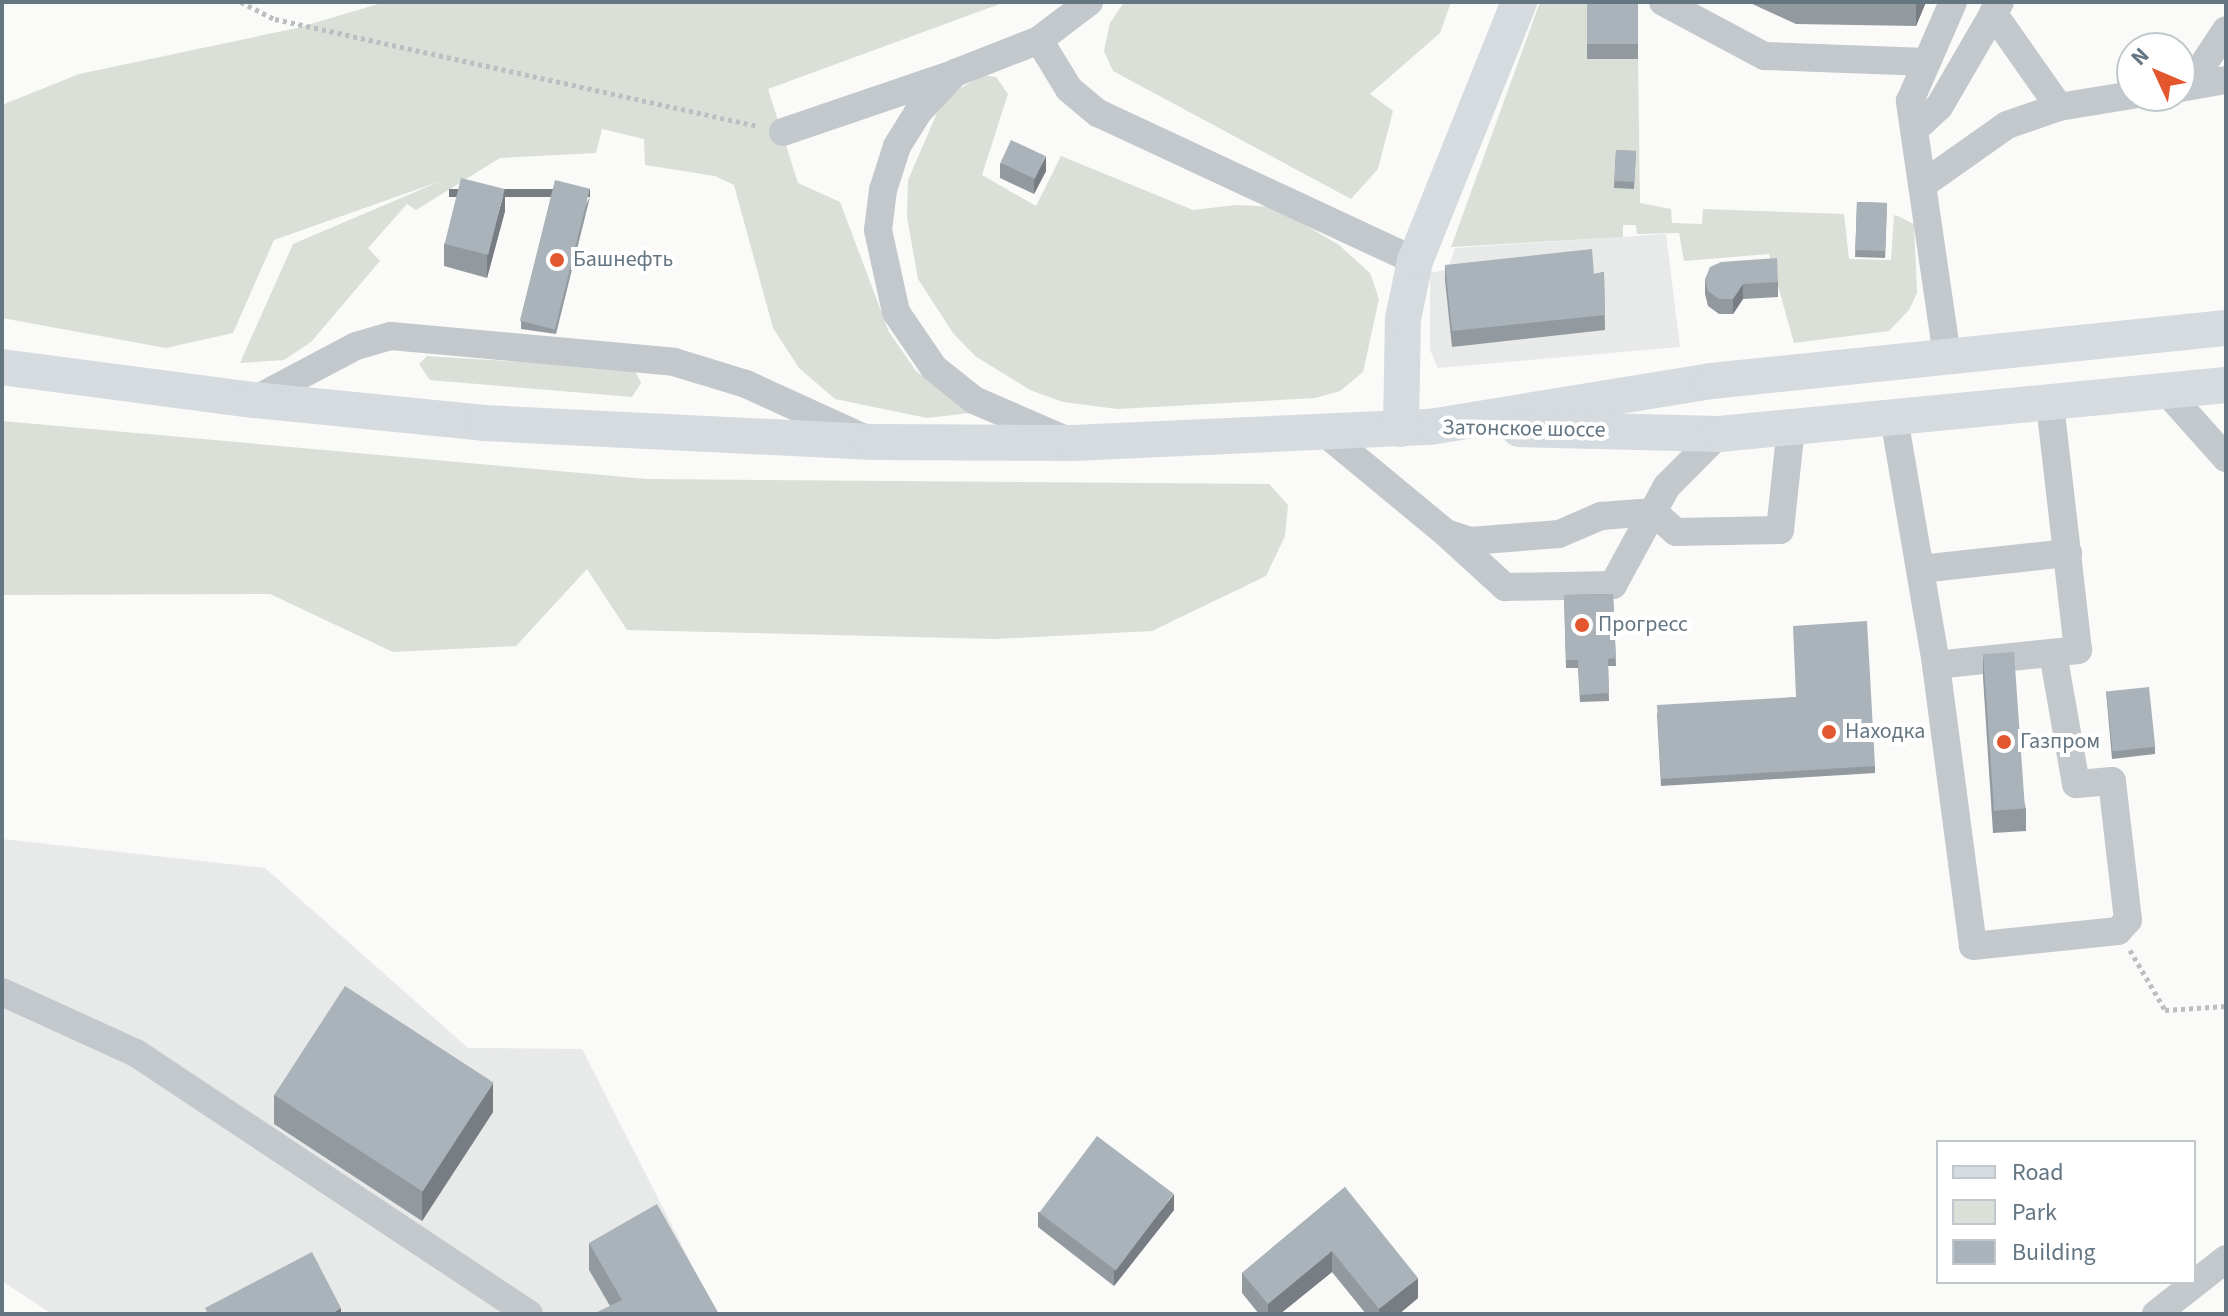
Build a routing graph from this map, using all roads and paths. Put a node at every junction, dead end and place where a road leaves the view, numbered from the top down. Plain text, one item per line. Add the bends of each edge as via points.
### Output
1 (241, 2) edge
2 (1089, 2) edge
3 (1519, 2) edge
4 (1663, 2) edge
5 (1953, 2) edge
6 (1996, 7) edge
7 (2226, 30) edge
8 (1039, 40) junction
9 (1927, 62) junction
10 (2196, 72) edge
11 (955, 73) junction
12 (2226, 80) edge
13 (2196, 85) edge
14 (2116, 98) edge
15 (2059, 107) junction
16 (1914, 130) junction
17 (783, 132) joint
18 (1922, 185) junction
19 (1415, 261) junction
20 (2226, 328) edge
21 (1947, 356) junction
22 (2, 367) edge
23 (2226, 385) edge
24 (2166, 391) junction
25 (254, 400) junction
26 (2050, 403) junction
27 (1894, 418) junction
28 (1791, 427) junction
29 (1416, 428) junction
30 (1325, 433) junction
31 (1719, 434) junction
32 (873, 442) junction
33 (1073, 443) junction
34 (2226, 458) edge
35 (1653, 512) junction
36 (1446, 533) junction
37 (2068, 553) junction
38 (1920, 569) junction
39 (2053, 653) junction
40 (1936, 665) junction
41 (2118, 931) junction
42 (2, 992) edge
43 (2226, 1006) edge
44 (2226, 1259) edge
45 (2196, 1283) edge
46 (2194, 1284) edge
47 (529, 1314) edge
48 (2156, 1314) edge

1 - 17 path via 275,19
2 - 8 lane
3 - 19 main road
4 - 9 lane via 1764,56
5 - 9 lane
6 - 15 lane
6 - 16 lane via 1939,107
7 - 10 lane
8 - 11 lane
8 - 19 lane via 1069,89 1098,113
9 - 16 lane via 1910,101
11 - 17 lane
11 - 33 lane via 918,112 897,146 878,230 884,274 910,340 934,368 974,400
12 - 13 lane
14 - 15 lane
15 - 18 lane via 2007,125
16 - 18 lane
18 - 21 lane
19 - 29 main road via 1403,319
20 - 21 main road, Затонское шоссе
21 - 29 main road, Затонское шоссе via 1711,381
22 - 25 main road
23 - 24 main road, Затонское шоссе
24 - 26 main road, Затонское шоссе
24 - 34 lane
25 - 32 main road via 484,423
25 - 32 lane via 356,346 391,336 674,362 746,384
26 - 27 main road, Затонское шоссе
26 - 37 lane
27 - 28 main road, Затонское шоссе
27 - 38 lane
28 - 31 main road, Затонское шоссе
28 - 35 lane via 1780,530 1676,532
29 - 30 main road
29 - 31 main road, Затонское шоссе
30 - 33 main road
30 - 36 lane
31 - 35 lane via 1667,486
32 - 33 main road
35 - 36 lane via 1601,516 1559,534 1470,541
35 - 36 lane via 1613,585 1505,587
37 - 38 lane
37 - 39 lane via 2078,650
38 - 40 lane
39 - 40 lane
39 - 41 lane via 2076,784 2112,781 2128,920
40 - 41 lane via 1973,946
41 - 43 path via 2165,1010
42 - 47 lane via 136,1053
44 - 45 lane
46 - 48 lane

